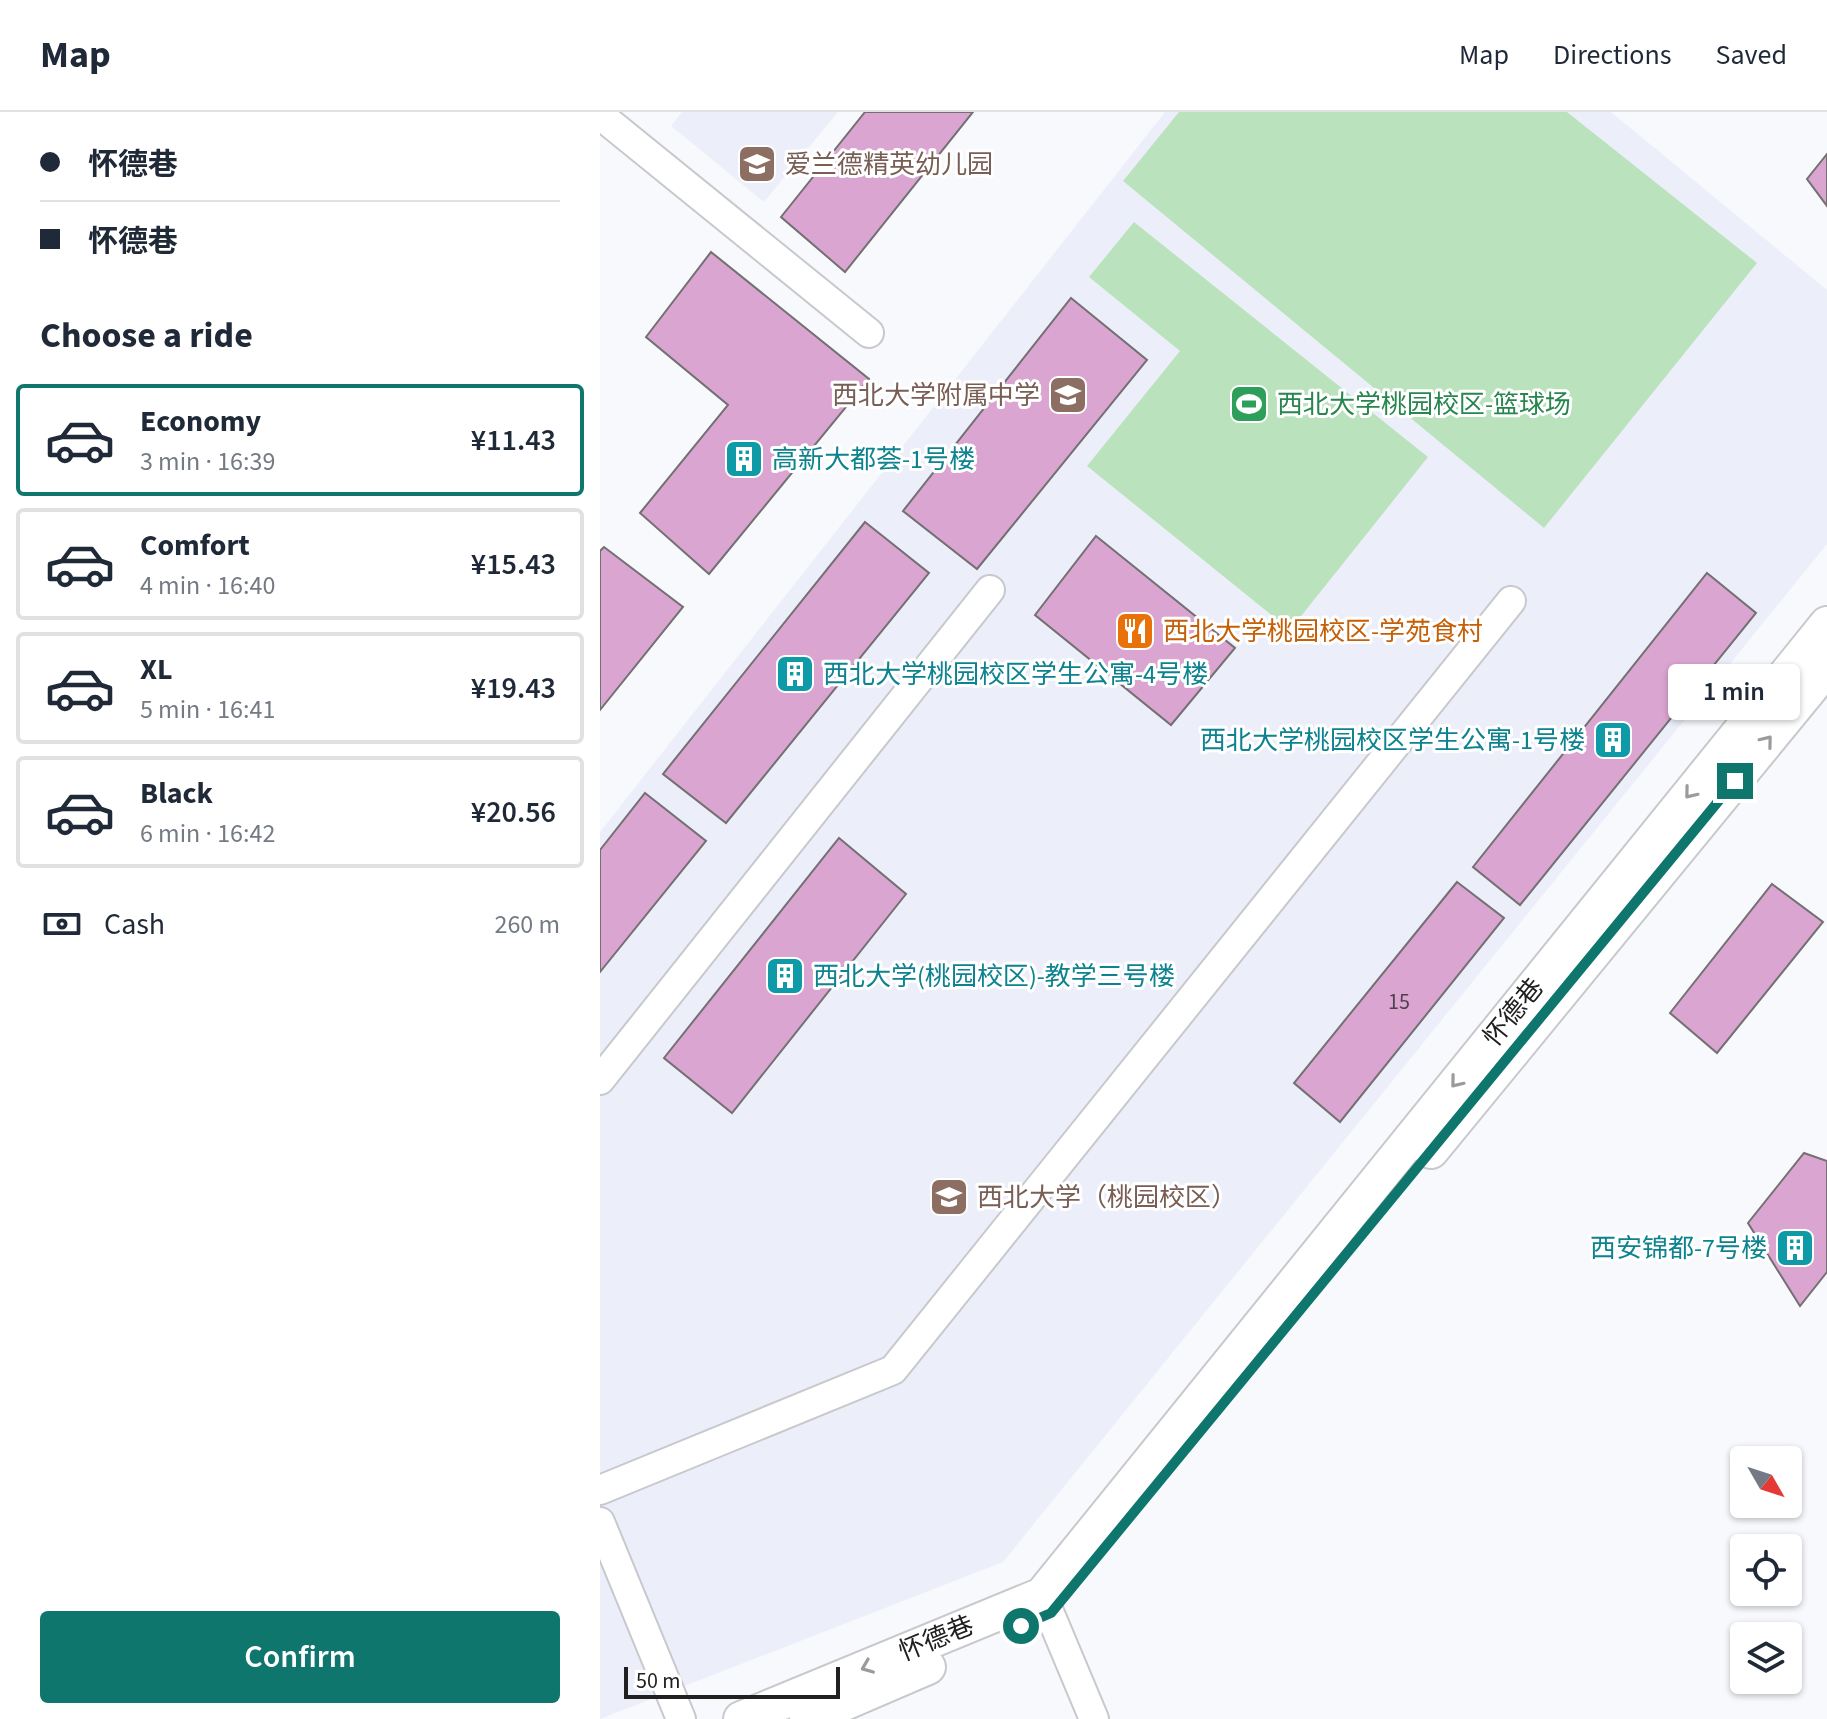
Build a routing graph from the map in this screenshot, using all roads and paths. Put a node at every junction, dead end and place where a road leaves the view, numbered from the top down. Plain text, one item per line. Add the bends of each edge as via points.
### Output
1 (600, 115) edge
2 (869, 333) dead end
3 (990, 590) dead end
4 (1511, 601) dead end
5 (1827, 624) edge
6 (1827, 668) edge
7 (600, 1080) edge
8 (600, 1490) edge
9 (600, 1522) edge
10 (1046, 1604) junction
11 (681, 1719) edge
12 (741, 1719) edge
13 (807, 1719) edge
14 (1094, 1719) edge

1 - 2 street
3 - 7 street
4 - 8 street via 893,1370
5 -> 10 street, 怀德巷
10 -> 6 street, 怀德巷
9 - 11 street
10 -> 12 street, 怀德巷
10 - 13 street, 怀德巷
10 - 14 street

